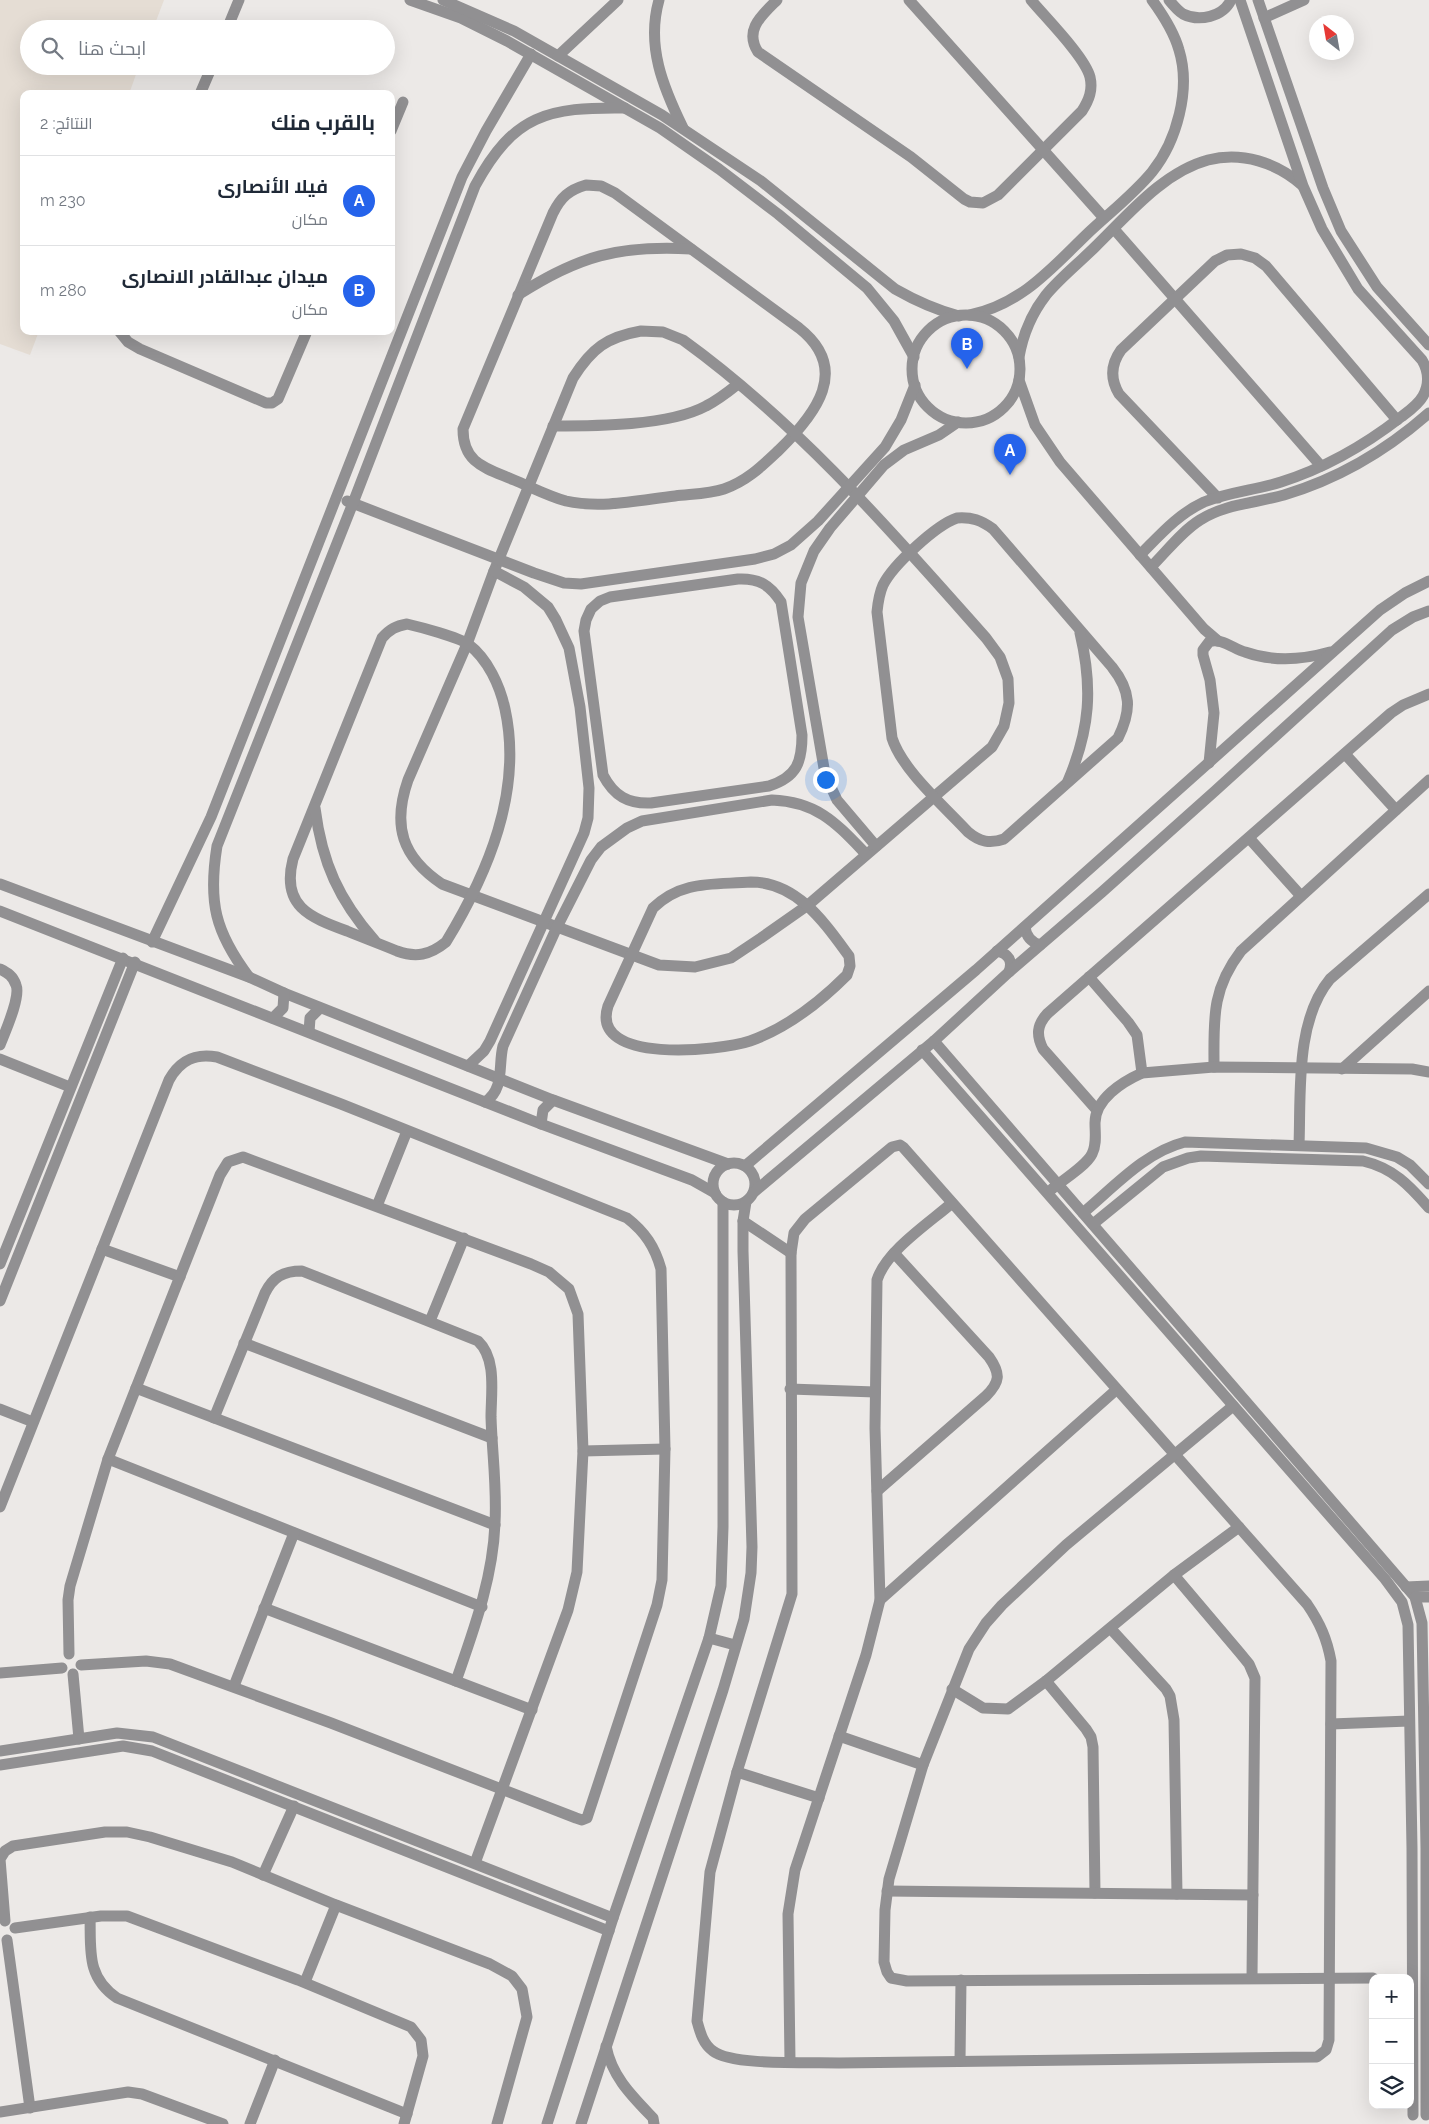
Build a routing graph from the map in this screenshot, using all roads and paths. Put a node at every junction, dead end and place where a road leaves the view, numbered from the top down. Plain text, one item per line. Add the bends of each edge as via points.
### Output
1 (240, 0) edge
2 (410, 0) edge
3 (444, 0) edge
4 (618, 0) edge
5 (659, 0) edge
6 (777, 0) edge
7 (909, 0) edge
8 (1031, 0) edge
9 (1152, 0) edge
10 (1169, 0) edge
11 (1231, 0) edge
12 (1240, 0) edge
13 (1258, 0) edge
14 (1304, 0) edge
15 (1264, 18) junction
16 (231, 20) edge
17 (531, 54) junction
18 (558, 56) junction
19 (208, 75) edge
20 (202, 90) edge
21 (403, 102) dead end
22 (625, 108) junction
23 (395, 121) edge
24 (684, 129) junction
25 (1042, 151) junction
26 (1304, 186) junction
27 (1104, 218) junction
28 (1114, 229) junction
29 (691, 249) junction
30 (518, 295) junction
31 (1176, 299) junction
32 (964, 315) junction
33 (122, 335) edge
34 (305, 335) edge
35 (1429, 345) edge
36 (1019, 357) junction
37 (914, 358) junction
38 (1019, 380) junction
39 (738, 384) junction
40 (915, 385) junction
41 (1429, 414) edge
42 (1397, 420) junction
43 (958, 422) junction
44 (553, 426) junction
45 (795, 434) junction
46 (1322, 466) junction
47 (529, 486) junction
48 (849, 486) junction
49 (858, 495) junction
50 (336, 497) junction
51 (1218, 498) junction
52 (353, 503) junction
53 (911, 553) junction
54 (1140, 555) junction
55 (498, 560) junction
56 (1151, 567) junction
57 (494, 571) junction
58 (1429, 581) edge
59 (597, 582) junction
60 (798, 600) junction
61 (600, 601) junction
62 (781, 602) junction
63 (1429, 611) edge
64 (1080, 631) junction
65 (1218, 641) junction
66 (468, 644) junction
67 (1334, 651) junction
68 (1429, 694) edge
69 (820, 734) junction
70 (802, 735) junction
71 (1345, 754) junction
72 (1209, 763) junction
73 (1429, 780) edge
74 (1068, 782) junction
75 (769, 786) junction
76 (934, 795) junction
77 (772, 800) junction
78 (639, 804) junction
79 (315, 806) junction
80 (1396, 810) junction
81 (642, 822) junction
82 (1249, 838) junction
83 (876, 846) junction
84 (866, 854) junction
85 (0, 884) edge
86 (1429, 894) edge
87 (471, 895) junction
88 (1300, 896) junction
89 (808, 905) junction
90 (0, 910) edge
91 (544, 922) junction
92 (557, 927) junction
93 (1025, 927) junction
94 (152, 942) junction
95 (377, 943) junction
96 (1040, 944) junction
97 (998, 951) junction
98 (631, 955) junction
99 (123, 958) junction
100 (135, 962) junction
101 (0, 969) edge
102 (1009, 972) junction
103 (249, 977) junction
104 (1089, 977) junction
105 (1429, 991) edge
106 (284, 994) junction
107 (102, 1008) junction
108 (320, 1008) junction
109 (115, 1013) junction
110 (273, 1018) junction
111 (310, 1032) junction
112 (934, 1041) junction
113 (0, 1045) edge
114 (922, 1050) junction
115 (0, 1059) edge
116 (468, 1066) junction
117 (1214, 1067) junction
118 (1301, 1068) junction
119 (1342, 1069) junction
120 (1429, 1072) edge
121 (1142, 1073) junction
122 (500, 1079) junction
123 (70, 1087) junction
124 (552, 1100) junction
125 (485, 1102) junction
126 (1096, 1109) junction
127 (541, 1124) junction
128 (408, 1131) junction
129 (1299, 1145) junction
130 (1366, 1148) junction
131 (1364, 1161) junction
132 (728, 1164) junction
133 (745, 1166) junction
134 (1429, 1184) edge
135 (1058, 1185) junction
136 (1047, 1194) junction
137 (750, 1197) junction
138 (719, 1198) junction
139 (952, 1203) junction
140 (377, 1206) junction
141 (1429, 1208) edge
142 (1083, 1213) junction
143 (743, 1221) junction
144 (1092, 1224) junction
145 (464, 1238) junction
146 (102, 1250) junction
147 (791, 1253) junction
148 (894, 1253) junction
149 (0, 1264) edge
150 (180, 1278) junction
151 (3, 1286) edge
152 (0, 1302) edge
153 (430, 1322) junction
154 (244, 1343) junction
155 (136, 1388) junction
156 (790, 1389) junction
157 (1116, 1390) junction
158 (875, 1392) junction
159 (1233, 1406) junction
160 (0, 1409) edge
161 (214, 1418) junction
162 (33, 1422) junction
163 (492, 1438) junction
164 (665, 1449) junction
165 (583, 1451) junction
166 (1174, 1455) junction
167 (108, 1459) junction
168 (877, 1491) junction
169 (0, 1507) edge
170 (495, 1524) junction
171 (1239, 1527) junction
172 (294, 1533) junction
173 (1352, 1533) junction
174 (1174, 1575) junction
175 (1429, 1586) edge
176 (1406, 1587) junction
177 (1415, 1597) junction
178 (1429, 1597) edge
179 (880, 1600) junction
180 (482, 1607) junction
181 (264, 1608) junction
182 (1111, 1629) junction
183 (709, 1638) junction
184 (735, 1646) junction
185 (69, 1654) junction
186 (80, 1664) junction
187 (1409, 1664) junction
188 (1423, 1664) junction
189 (62, 1668) junction
190 (0, 1673) edge
191 (73, 1674) junction
192 (456, 1681) junction
193 (1046, 1681) junction
194 (234, 1686) junction
195 (952, 1689) junction
196 (532, 1710) junction
197 (1409, 1721) junction
198 (1331, 1724) junction
199 (839, 1736) junction
200 (79, 1739) junction
201 (0, 1751) edge
202 (222, 1763) junction
203 (0, 1765) edge
204 (923, 1765) junction
205 (737, 1772) junction
206 (216, 1776) junction
207 (503, 1788) junction
208 (819, 1798) junction
209 (294, 1806) junction
210 (394, 1831) junction
211 (389, 1844) junction
212 (1412, 1848) junction
213 (1426, 1848) junction
214 (475, 1863) junction
215 (263, 1875) junction
216 (887, 1891) junction
217 (1095, 1893) junction
218 (1177, 1894) junction
219 (1253, 1895) junction
220 (1427, 1901) edge
221 (336, 1905) junction
222 (90, 1917) junction
223 (613, 1918) junction
224 (7, 1924) edge
225 (609, 1931) junction
226 (3, 1939) edge
227 (1411, 1974) edge
228 (1252, 1978) junction
229 (1331, 1978) junction
230 (1369, 1978) edge
231 (961, 1980) junction
232 (305, 1982) junction
233 (1414, 2038) edge
234 (1427, 2038) junction
235 (606, 2045) junction
236 (275, 2060) junction
237 (790, 2061) junction
238 (960, 2061) junction
239 (1414, 2064) edge
240 (30, 2108) junction
241 (0, 2112) edge
242 (1413, 2115) dead end
243 (1426, 2115) dead end
244 (406, 2119) edge
245 (223, 2124) edge
246 (250, 2124) edge
247 (497, 2124) edge
248 (547, 2124) edge
249 (581, 2124) edge
250 (654, 2124) edge

1 - 16 street
2 - 17 street via 461,18
3 - 18 street via 489,19
4 - 18 street
5 - 24 street via 654,28 656,58 663,87
6 - 25 street via 755,24 753,41 758,52 911,157 964,199 976,203 994,199
7 - 25 street
8 - 25 street via 1082,61 1091,85 1089,98 1082,110
9 - 27 street via 1179,50 1183,81 1180,109 1172,136 1151,172
10 - 11 street via 1183,14 1204,18 1218,13
12 - 26 street
13 - 15 street
14 - 15 street
15 - 35 street via 1341,231 1377,287
17 - 22 street
17 - 50 street via 462,178
18 - 24 street
19 - 20 street
21 - 23 street
22 - 37 street via 660,128 749,191 867,288 894,321
22 - 52 street via 568,109 544,116 522,127 487,163 475,186
24 - 32 street via 768,186 895,289 929,307
25 - 27 street
26 - 28 street via 1266,162 1237,157 1209,160 1186,168 1165,181
26 - 42 street via 1322,229 1346,271 1372,306 1425,365 1428,383 1423,396
27 - 32 street via 1040,280 1018,296 988,311
28 - 31 street
28 - 36 street via 1046,296 1025,331
29 - 30 street via 654,247 582,260 549,275
29 - 30 street via 615,192 601,186 586,185 560,199
29 - 45 street via 812,338 821,352 826,384 820,400
30 - 47 street via 467,418 463,441 475,462
31 - 42 street via 1204,270 1221,258 1234,254 1255,258 1266,266
31 - 46 street
31 - 51 street via 1121,350 1114,362 1113,382 1119,394
32 - 36 street via 988,320 1001,327 1011,338
32 - 37 street via 935,325 922,340
33 - 34 street via 140,349 266,403 278,399
36 - 38 street
37 - 40 street
38 - 43 street via 1010,400 993,415 979,421
38 - 54 street via 1043,439
39 - 44 street via 705,407 686,414 623,424
39 - 44 street via 683,340 656,332 620,335 601,344 585,359 573,378
39 - 45 street
40 - 43 street via 931,410
40 - 48 street via 894,434
41 - 56 street via 1390,445 1341,472 1290,493 1223,509 1201,519
42 - 46 street
43 - 49 street via 894,457
44 - 47 street
45 - 47 street via 753,474 722,490 594,504 566,500
45 - 48 street
46 - 51 street via 1280,482
47 - 55 street
48 - 49 street
48 - 59 street via 806,533 774,554
49 - 53 street
49 - 60 street via 814,551
50 - 52 street
50 - 94 street via 211,817
51 - 54 street via 1182,515
52 - 55 street
52 - 103 street via 217,846 212,874 220,929 232,955
53 - 64 street via 945,522 970,518 982,522 993,529
53 - 76 street via 884,583 877,612 895,748
53 - 76 street via 986,638 1000,657 1008,680 1009,703 1004,726 992,747
54 - 56 street
55 - 57 street
55 - 59 street via 549,579 572,583
56 - 65 street
57 - 66 street
57 - 91 street via 537,596 556,620 569,648 580,707 589,788 588,818
58 - 67 street via 1392,601
59 - 61 street
60 - 62 street
60 - 69 street via 798,618
61 - 62 street via 621,594 751,579 764,583
61 - 78 street via 591,609 584,631 603,775 617,795
62 - 70 street
63 - 96 street via 1392,630
64 - 74 street via 1087,661 1087,723 1080,753
64 - 74 street via 1122,679 1128,709 1118,738
65 - 67 street via 1245,652 1281,659 1299,659
65 - 72 street via 1209,642 1203,650 1214,713
66 - 79 street via 407,624 389,630 378,646
66 - 87 street via 494,677 502,696 510,743 502,820
66 - 87 street via 408,780 401,799 400,820 403,839 412,858 425,873 442,884
67 - 72 street
68 - 71 street via 1403,705
69 - 70 street
69 - 83 street via 822,760 830,788
70 - 75 street via 797,767 790,776
71 - 80 street
71 - 82 street
72 - 93 street
73 - 80 street
74 - 76 street via 1004,839 995,842 976,839
75 - 77 street
75 - 78 street
76 - 83 street
77 - 81 street
77 - 84 street via 799,803 824,814
78 - 81 street
79 - 95 street via 327,866 357,920
79 - 95 street via 293,859 289,875 291,892 299,906 312,917
80 - 88 street
81 - 92 street via 627,828 601,847
82 - 88 street
82 - 104 street
83 - 84 street
84 - 89 street
85 - 94 street
86 - 118 street via 1320,991 1310,1015
87 - 91 street
87 - 95 street via 446,942 435,951 409,956
88 - 117 street via 1229,966 1216,1002
89 - 98 street via 731,958 695,968 659,965
89 - 98 street via 788,890 764,882 694,886 679,890 654,908
89 - 98 street via 849,956 848,975 796,1018 749,1041 724,1048 672,1050 644,1047 612,1034 606,1026 605,1016
90 - 99 street
91 - 92 street
91 - 116 street via 490,1041
92 - 98 street
92 - 122 street via 503,1046
93 - 96 street via 1026,934 1034,943
93 - 97 street
94 - 103 street
96 - 102 street
97 - 102 street via 1009,957
97 - 133 street
99 - 100 street
99 - 107 street
100 - 109 street
100 - 110 street
101 - 113 street via 12,976 17,987
102 - 112 street
103 - 106 street
104 - 121 street via 1136,1035
104 - 126 street via 1046,1014 1038,1030 1043,1048
105 - 119 street
106 - 108 street
106 - 110 street via 283,1008
107 - 109 street
107 - 123 street
108 - 111 street via 310,1018
108 - 116 street
109 - 151 street
110 - 111 street
111 - 125 street
112 - 114 street
112 - 135 street
114 - 136 street
114 - 137 street
115 - 123 street
116 - 122 street
117 - 118 street
117 - 121 street
118 - 119 street
118 - 129 street
119 - 120 street
121 - 126 street via 1104,1099
122 - 124 street
122 - 125 street via 496,1092
123 - 149 street
124 - 127 street via 543,1110
124 - 132 street
125 - 127 street
126 - 135 street via 1092,1154
127 - 138 street via 692,1180
128 - 140 street
128 - 146 street via 217,1057 194,1056 183,1062 170,1080
128 - 164 street via 627,1218 639,1227 657,1252 661,1269
129 - 130 street
129 - 142 street via 1185,1142 1169,1146 1154,1154
130 - 131 street
130 - 134 street via 1397,1157
131 - 141 street via 1400,1176
131 - 144 street via 1188,1158 1163,1167
132 - 133 street
132 - 138 street via 722,1167 713,1182
133 - 137 street via 753,1175 755,1186
135 - 136 street
135 - 142 street
136 - 159 street
137 - 138 street via 735,1205
137 - 143 street
138 - 183 street via 723,1553 721,1586
139 - 147 street via 903,1147 896,1146 805,1219 794,1233
139 - 148 street
139 - 157 street
140 - 145 street
140 - 150 street via 243,1157 228,1162
142 - 144 street
143 - 147 street
143 - 184 street via 752,1546 749,1595
144 - 173 street
145 - 153 street
145 - 165 street via 531,1264 556,1277 570,1289 578,1314
146 - 150 street
146 - 162 street
147 - 156 street
148 - 158 street via 884,1264 877,1280
148 - 168 street via 989,1357 998,1377 986,1396
150 - 155 street
151 - 152 street
153 - 154 street via 302,1271 290,1271 270,1283
153 - 163 street via 478,1341 485,1347 490,1364
154 - 161 street
154 - 163 street
155 - 161 street
155 - 167 street
156 - 158 street
156 - 205 street via 792,1594
157 - 166 street
157 - 179 street
158 - 168 street
159 - 166 street
159 - 173 street
160 - 162 street
161 - 170 street
162 - 169 street
163 - 170 street
164 - 165 street
164 - 207 street via 660,1593 590,1813 582,1820
165 - 196 street via 575,1583
166 - 171 street
166 - 195 street via 1066,1545 1002,1604 969,1649
167 - 172 street
167 - 185 street via 70,1586
168 - 179 street
170 - 180 street
171 - 174 street
171 - 198 street via 1307,1604 1327,1640 1331,1661
172 - 180 street
172 - 181 street
173 - 176 street
173 - 187 street via 1402,1602 1408,1625
174 - 182 street
174 - 219 street via 1245,1658 1255,1678
175 - 176 street
176 - 177 street
177 - 178 street
177 - 188 street via 1422,1623
179 - 199 street
180 - 192 street
181 - 192 street
181 - 194 street
182 - 193 street
182 - 218 street via 1170,1696 1174,1720
183 - 184 street
183 - 223 street
184 - 235 street
185 - 186 street via 76,1655
185 - 189 street via 63,1658
186 - 191 street
186 - 194 street via 158,1661
187 - 188 street
187 - 197 street
188 - 213 street
189 - 190 street
189 - 191 street
191 - 200 street
192 - 196 street
193 - 195 street via 1008,1709 983,1708
193 - 217 street via 1091,1736
194 - 207 street
195 - 204 street
196 - 207 street
197 - 198 street
197 - 212 street
198 - 229 street
199 - 204 street
199 - 208 street
200 - 201 street
200 - 202 street via 117,1733 144,1735
202 - 206 street
202 - 210 street
203 - 206 street via 123,1746 152,1751
204 - 216 street
205 - 208 street
205 - 237 street via 708,1887 697,2021 701,2038 712,2051 728,2059
206 - 209 street
207 - 214 street
208 - 237 street via 795,1870 788,1914
209 - 211 street
209 - 215 street
210 - 211 street
210 - 214 street
211 - 225 street
212 - 213 street
212 - 227 street
213 - 220 street
214 - 223 street
215 - 221 street
215 - 224 street via 232,1862 127,1832 105,1832 13,1846 0,1860
216 - 217 street
216 - 231 street via 884,1962 891,1978 907,1981
217 - 218 street
218 - 219 street
219 - 228 street
220 - 234 street
221 - 232 street
221 - 247 street via 490,1964 518,1982 527,2017
222 - 224 street
222 - 232 street via 127,1916
222 - 236 street via 93,1970 107,1991 117,1998
223 - 225 street
224 - 226 street via 14,1936
225 - 248 street
226 - 240 street
228 - 229 street
228 - 231 street
229 - 230 street
229 - 238 street via 1330,2040 1326,2050 1317,2057
231 - 238 street
232 - 244 street via 412,2027 417,2033 423,2056
233 - 234 street
234 - 243 street
235 - 249 street
235 - 250 street via 617,2078 653,2118
236 - 244 street
236 - 246 street
237 - 238 street
239 - 242 street
240 - 241 street
240 - 245 street via 136,2093

